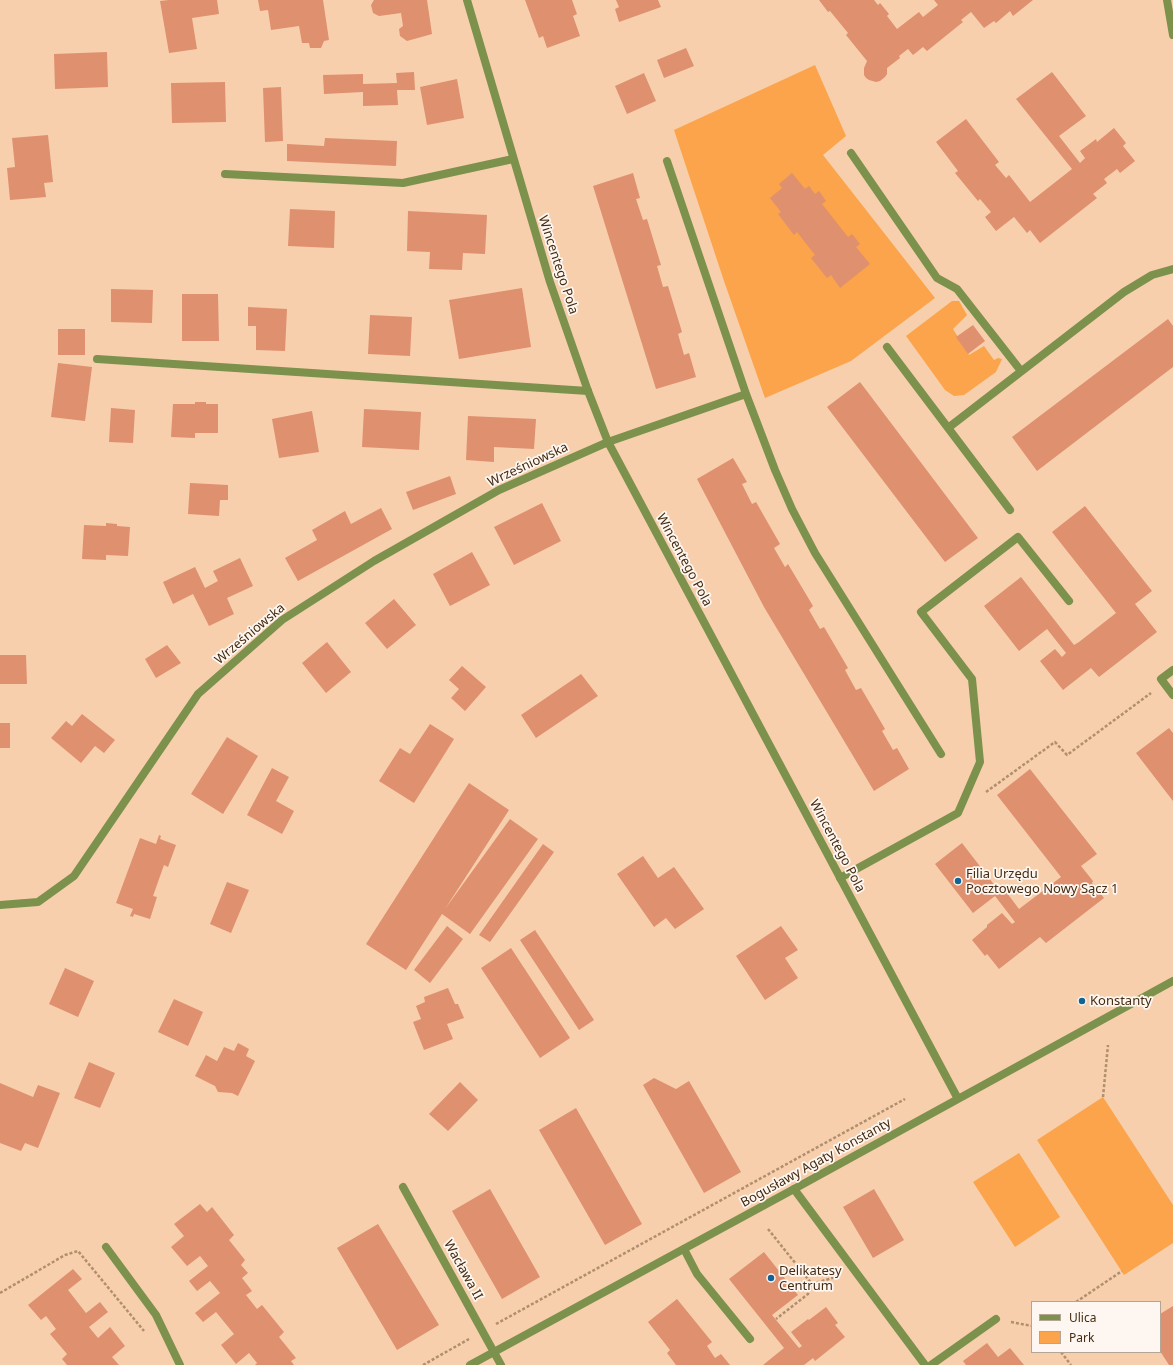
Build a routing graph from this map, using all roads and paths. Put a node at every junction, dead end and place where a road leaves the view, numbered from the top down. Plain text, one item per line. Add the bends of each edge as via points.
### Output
1 (467, 0) edge
2 (1167, 0) edge
3 (1173, 35) edge
4 (851, 153) dead end
5 (513, 159) junction
6 (667, 162) dead end
7 (225, 174) dead end
8 (1173, 269) edge
9 (887, 347) dead end
10 (97, 359) dead end
11 (1021, 371) junction
12 (588, 392) junction
13 (746, 394) junction
14 (948, 428) junction
15 (608, 442) junction
16 (1010, 510) dead end
17 (1069, 601) dead end
18 (1173, 670) edge
19 (1164, 683) junction
20 (1173, 695) edge
21 (941, 754) dead end
22 (982, 795) dead end
23 (840, 878) junction
24 (0, 906) edge
25 (1173, 981) edge
26 (1108, 1045) dead end
27 (1103, 1097) dead end
28 (905, 1099) dead end
29 (958, 1099) junction
30 (403, 1187) dead end
31 (794, 1189) junction
32 (768, 1229) dead end
33 (106, 1247) dead end
34 (684, 1249) junction
35 (853, 1268) junction
36 (1122, 1271) dead end
37 (812, 1284) junction
38 (0, 1293) edge
39 (1077, 1301) edge
40 (122, 1304) dead end
41 (776, 1319) dead end
42 (996, 1319) dead end
43 (483, 1332) junction
44 (750, 1339) dead end
45 (494, 1352) junction
46 (1062, 1353) edge
47 (180, 1365) edge
48 (423, 1365) edge
49 (470, 1365) edge
50 (501, 1365) edge
51 (925, 1365) edge
52 (931, 1365) edge
53 (1071, 1365) edge

1 - 5 street, Wincentego Pola
2 - 3 street
4 - 11 street via 937,278 957,289
5 - 7 street via 403,183
5 - 12 street, Wincentego Pola via 550,282
6 - 13 street
8 - 11 street via 1152,275 1124,292
9 - 14 street
10 - 12 street
11 - 14 street
12 - 15 street, Wincentego Pola
13 - 15 street, Wrześniowska
13 - 21 street via 775,470 815,553
14 - 16 street
15 - 23 street, Wincentego Pola
15 - 24 street, Wrześniowska via 499,490 374,561 282,620 198,694 74,876 38,902
17 - 23 street via 1018,537 921,612 972,679 980,762 958,813
18 - 19 street via 1161,679
19 - 20 street
19 - 22 path via 1067,755 1055,742
23 - 29 street, Wincentego Pola
25 - 29 street, Bogusławy Agaty Konstanty
26 - 27 path
28 - 43 path
29 - 31 street, Bogusławy Agaty Konstanty
30 - 43 street, Wacława II
31 - 34 street, Bogusławy Agaty Konstanty
31 - 35 street
32 - 37 path
33 - 47 street via 156,1315
34 - 44 street via 697,1274
34 - 45 street, Bogusławy Agaty Konstanty
35 - 37 path via 845,1275
35 - 51 street
36 - 39 path
37 - 41 path via 808,1294
38 - 40 path via 78,1250
42 - 52 street
43 - 45 street, Wacława II
43 - 48 path
45 - 49 street, Bogusławy Agaty Konstanty
45 - 50 street, Wacława II
46 - 53 path

